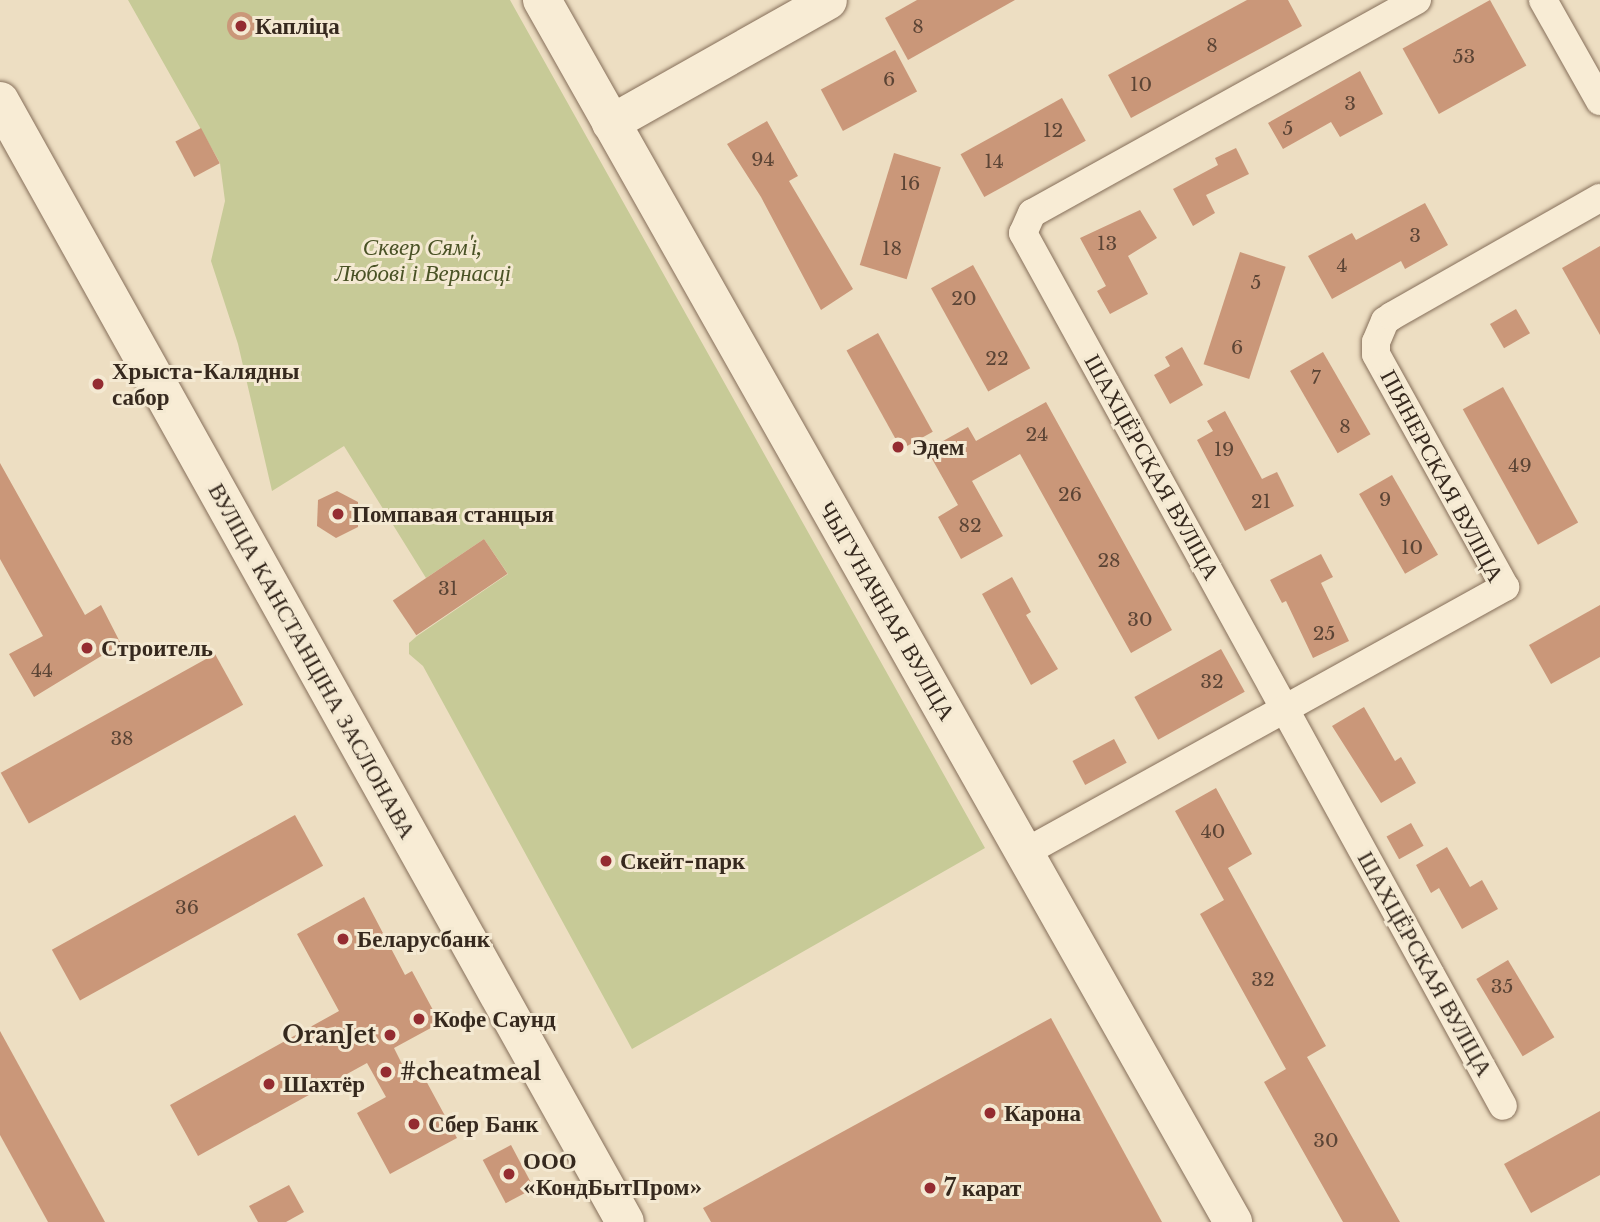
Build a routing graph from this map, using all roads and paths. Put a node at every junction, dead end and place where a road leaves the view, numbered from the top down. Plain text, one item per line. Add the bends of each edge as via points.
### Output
1 (542, 0) edge
2 (828, 0) edge
3 (1417, 0) edge
4 (1543, 0) edge
5 (0, 101) edge
6 (1600, 101) edge
7 (610, 123) junction
8 (1600, 198) edge
9 (1285, 706) junction
10 (1024, 853) junction
11 (1503, 1106) dead end
12 (625, 1222) edge
13 (1233, 1222) edge

1 - 7 main road, ЧЫГУНАЧНАЯ ВУЛІЦА
2 - 7 street
3 - 9 street, ШАХЦЁРСКАЯ ВУЛІЦА via 1032,213 1023,225 1026,239
4 - 6 street
5 - 12 main road, ВУЛІЦА КАНСТАНЦІНА ЗАСЛОНАВА
7 - 10 main road, ЧЫГУНАЧНАЯ ВУЛІЦА
8 - 9 street, ПІЯНЕРСКАЯ ВУЛІЦА via 1392,316 1376,342 1376,354 1505,587
9 - 10 street, ПІЯНЕРСКАЯ ВУЛІЦА
9 - 11 street, ШАХЦЁРСКАЯ ВУЛІЦА
10 - 13 main road, ЧЫГУНАЧНАЯ ВУЛІЦА

